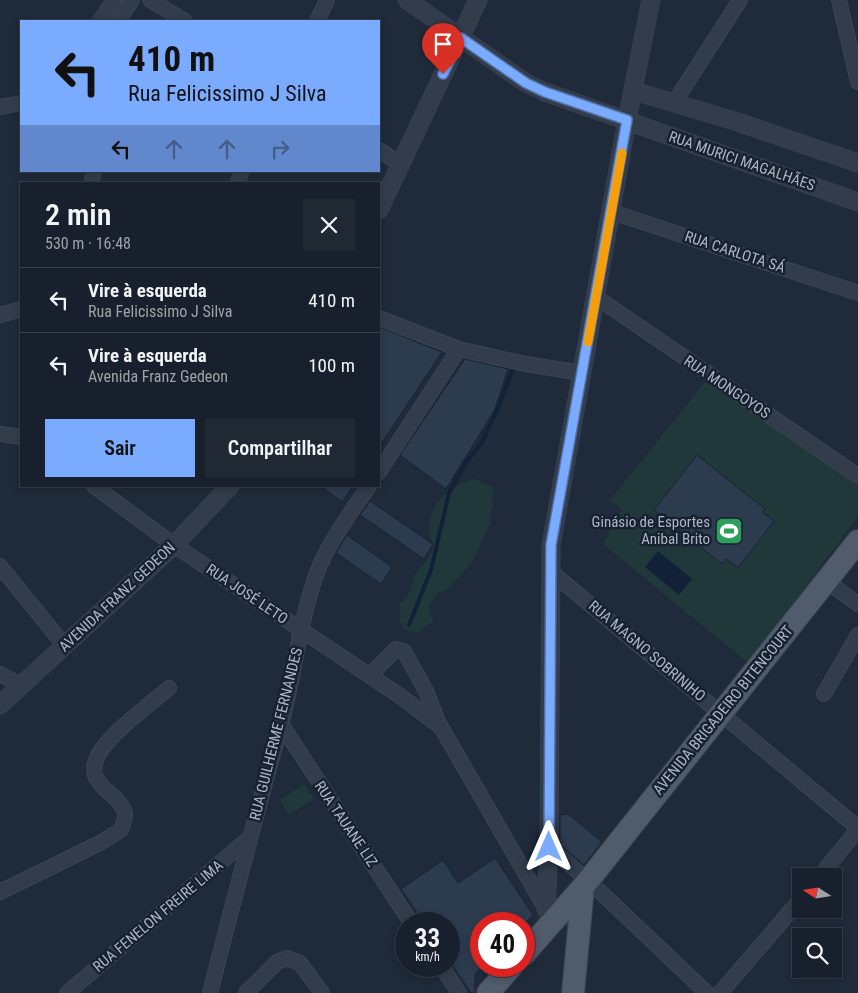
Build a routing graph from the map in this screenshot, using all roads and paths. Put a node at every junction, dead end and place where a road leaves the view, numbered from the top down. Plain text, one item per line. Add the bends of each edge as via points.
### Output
1 (114, 0) edge
2 (132, 0) edge
3 (150, 0) edge
4 (327, 0) edge
5 (407, 0) edge
6 (478, 0) edge
7 (652, 0) edge
8 (740, 0) edge
9 (838, 0) edge
10 (101, 20) edge
11 (119, 20) edge
12 (183, 20) edge
13 (317, 20) edge
14 (461, 38) junction
15 (858, 82) edge
16 (634, 91) junction
17 (20, 103) edge
18 (674, 103) junction
19 (0, 107) edge
20 (627, 120) junction
21 (380, 151) edge
22 (399, 163) junction
23 (858, 163) edge
24 (858, 202) edge
25 (380, 208) edge
26 (612, 212) junction
27 (858, 293) edge
28 (596, 298) junction
29 (20, 309) edge
30 (0, 315) edge
31 (380, 318) edge
32 (459, 349) junction
33 (582, 373) junction
34 (0, 434) edge
35 (20, 437) edge
36 (380, 470) edge
37 (858, 476) edge
38 (95, 487) edge
39 (229, 487) edge
40 (368, 487) edge
41 (858, 541) edge
42 (174, 545) junction
43 (0, 566) edge
44 (550, 571) junction
45 (826, 581) junction
46 (858, 604) edge
47 (302, 631) junction
48 (858, 635) edge
49 (64, 645) junction
50 (0, 674) edge
51 (370, 676) junction
52 (22, 686) junction
53 (169, 688) dead end
54 (824, 694) dead end
55 (0, 705) edge
56 (721, 713) junction
57 (281, 724) junction
58 (440, 727) junction
59 (858, 829) edge
60 (248, 839) junction
61 (549, 847) junction
62 (826, 868) edge
63 (586, 884) junction
64 (0, 892) edge
65 (792, 909) edge
66 (404, 912) edge
67 (549, 916) junction
68 (535, 937) edge
69 (448, 977) edge
70 (502, 977) edge
71 (67, 993) edge
72 (210, 993) edge
73 (246, 993) edge
74 (322, 993) edge
75 (459, 993) edge
76 (488, 993) edge
77 (573, 993) edge
78 (707, 993) edge
79 (720, 993) edge

1 - 10 street
2 - 11 street
3 - 12 street
4 - 13 street
5 - 14 street, RUA MURICI MAGALHÃES
6 - 14 street
7 - 16 street
8 - 18 street
9 - 15 street
14 - 20 street, RUA MURICI MAGALHÃES via 526,83
14 - 22 street
16 - 18 street
16 - 20 street
17 - 19 street
18 - 23 street
20 - 24 street, RUA MURICI MAGALHÃES
20 - 26 street
21 - 22 street
22 - 25 street
26 - 27 street, RUA CARLOTA SÁ
26 - 28 street
28 - 33 street
28 - 37 street, RUA MONGOYOS
29 - 30 street
31 - 32 street
32 - 33 street
32 - 36 street
33 - 44 street via 556,513
34 - 35 street
38 - 42 street, RUA JOSÉ LETO
39 - 42 street, AVENIDA FRANZ GEDEON
40 - 47 street, RUA GUILHERME FERNANDES via 319,568 310,590
41 - 45 main road, AVENIDA BRIGADEIRO BITENCOURT
42 - 47 street, RUA JOSÉ LETO
42 - 49 street, AVENIDA FRANZ GEDEON
43 - 49 street
44 - 56 street, RUA MAGNO SOBRINIHO
44 - 61 street
45 - 46 street
45 - 56 main road, AVENIDA BRIGADEIRO BITENCOURT
47 - 51 street, RUA JOSÉ LETO
47 - 57 street, RUA GUILHERME FERNANDES
48 - 54 street
49 - 52 street, AVENIDA FRANZ GEDEON
50 - 52 street
51 - 58 street, RUA JOSÉ LETO
51 - 58 street, RUA JOSÉ LETO via 396,650 404,651 426,690
52 - 55 street, AVENIDA FRANZ GEDEON
53 - 64 street via 107,743 97,758 95,771 98,782 125,814 121,830
56 - 59 street, RUA MAGNO SOBRINIHO
56 - 63 main road, AVENIDA BRIGADEIRO BITENCOURT
57 - 60 street, RUA GUILHERME FERNANDES
57 - 66 street, RUA TAUANE LIZ
58 - 67 street, RUA JOSÉ LETO
59 - 62 street
60 - 71 street, RUA FENELON FREIRE LIMA
60 - 72 street, RUA GUILHERME FERNANDES
61 - 63 street
61 - 67 street
63 - 67 main road, AVENIDA BRIGADEIRO BITENCOURT
63 - 77 main road
63 - 78 street
65 - 79 street
67 - 68 main road, AVENIDA BRIGADEIRO BITENCOURT
69 - 75 street
70 - 76 main road
73 - 74 street via 277,962 287,958 300,963

